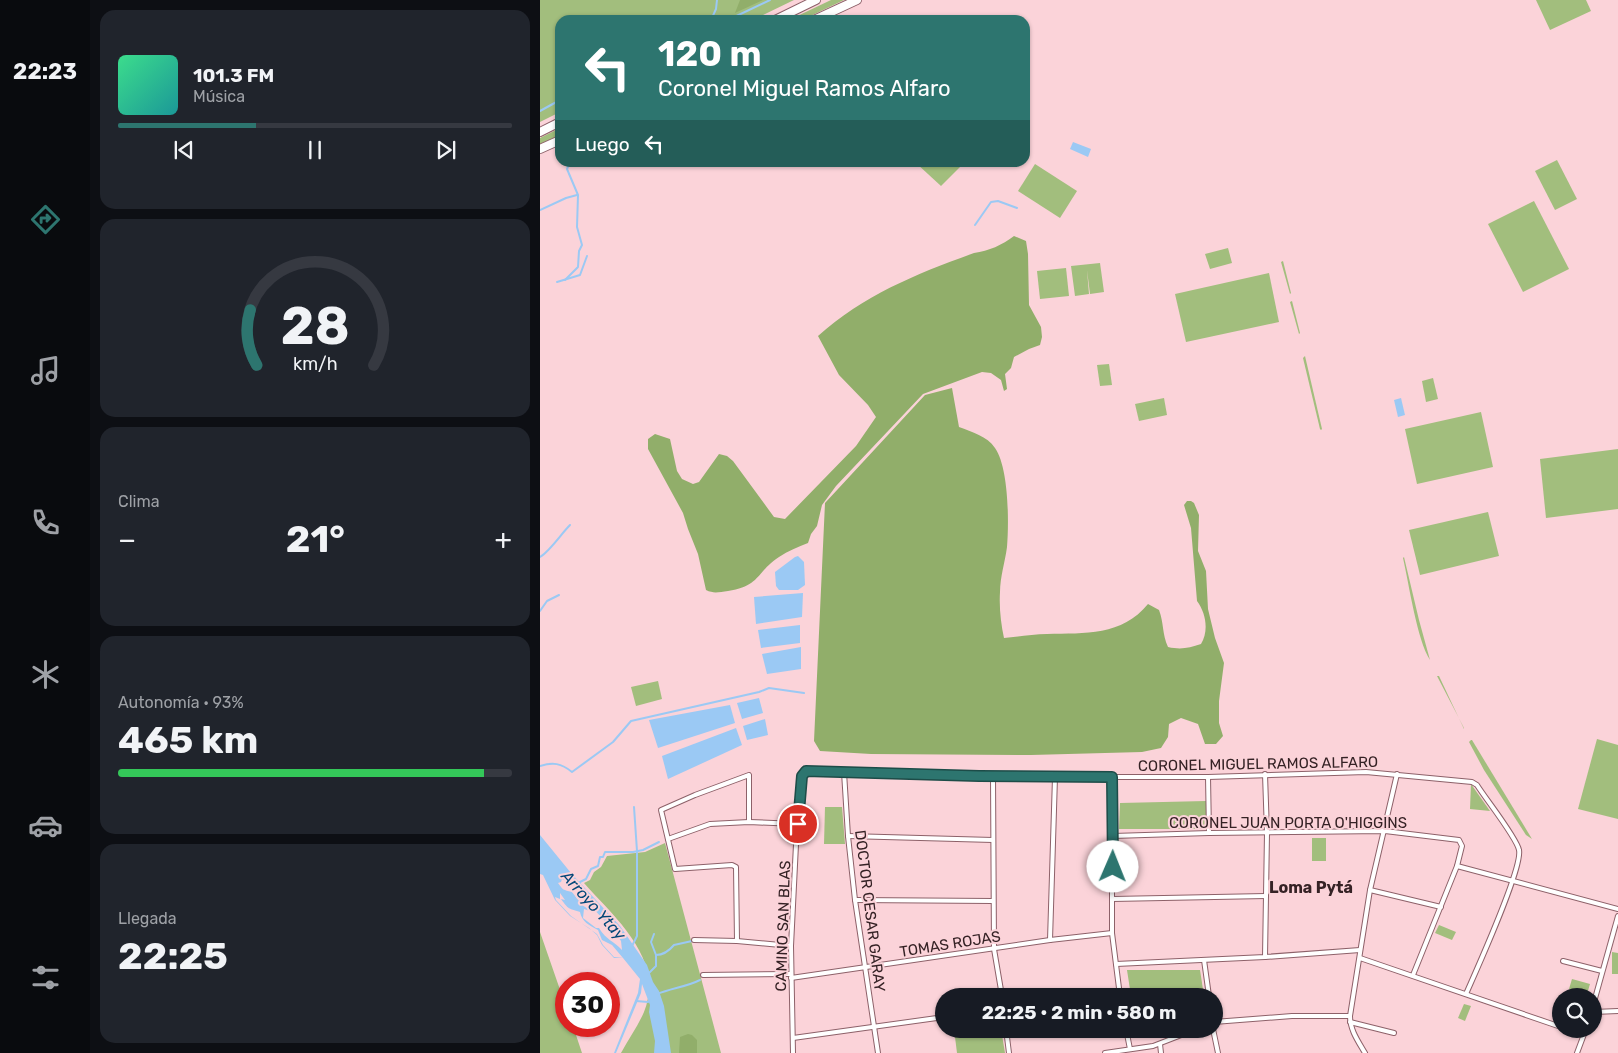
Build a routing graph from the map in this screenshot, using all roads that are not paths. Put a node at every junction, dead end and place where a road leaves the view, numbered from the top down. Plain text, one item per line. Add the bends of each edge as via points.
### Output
1 (816, 0) edge
2 (857, 0) edge
3 (785, 15) edge
4 (825, 15) edge
5 (555, 124) edge
6 (540, 132) edge
7 (555, 142) edge
8 (540, 149) edge
9 (806, 771) joint
10 (844, 772) junction
11 (1265, 774) junction
12 (1398, 774) junction
13 (993, 776) junction
14 (1055, 777) junction
15 (1112, 777) junction
16 (1208, 777) junction
17 (749, 822) junction
18 (798, 824) junction
19 (1385, 831) junction
20 (1209, 833) junction
21 (1267, 833) junction
22 (848, 836) junction
23 (1113, 836) junction
24 (668, 839) junction
25 (993, 840) junction
26 (1457, 866) junction
27 (1513, 880) junction
28 (1370, 890) junction
29 (1266, 896) junction
30 (1112, 899) junction
31 (855, 900) junction
32 (993, 901) junction
33 (1441, 907) junction
34 (1618, 909) edge
35 (1618, 918) edge
36 (1112, 932) junction
37 (694, 940) dead end
38 (1050, 940) junction
39 (737, 941) junction
40 (791, 946) junction
41 (994, 949) junction
42 (1360, 950) junction
43 (1265, 957) junction
44 (1360, 958) junction
45 (1204, 960) junction
46 (1563, 961) dead end
47 (1116, 964) junction
48 (865, 968) junction
49 (1602, 971) junction
50 (703, 974) dead end
51 (1413, 975) junction
52 (791, 976) junction
53 (1001, 988) edge
54 (1119, 988) edge
55 (1208, 988) edge
56 (1598, 988) edge
57 (1466, 994) junction
58 (1618, 1011) edge
59 (1602, 1012) edge
60 (1350, 1016) junction
61 (935, 1019) edge
62 (1223, 1021) edge
63 (1350, 1022) junction
64 (1552, 1024) edge
65 (874, 1028) junction
66 (1394, 1033) dead end
67 (793, 1038) junction
68 (1007, 1038) edge
69 (1128, 1038) edge
70 (1175, 1038) edge
71 (1215, 1038) edge
72 (1583, 1038) edge
73 (1160, 1044) junction
74 (1153, 1046) junction
75 (1130, 1049) junction
76 (792, 1053) edge
77 (878, 1053) edge
78 (1009, 1053) edge
79 (1105, 1053) edge
80 (1154, 1053) edge
81 (1161, 1053) edge
82 (1218, 1053) edge
83 (1364, 1053) edge
84 (1577, 1053) edge

1 - 3 highway
2 - 4 highway
5 - 6 highway
7 - 8 highway
9 - 10 street, CORONEL MIGUEL RAMOS ALFARO
9 - 18 street, CAMINO SAN BLAS via 802,776
10 - 13 street, CORONEL MIGUEL RAMOS ALFARO
10 - 22 street, DOCTOR CESAR GARAY
11 - 12 street, CORONEL MIGUEL RAMOS ALFARO
11 - 16 street, CORONEL MIGUEL RAMOS ALFARO
11 - 21 street
12 - 19 street
12 - 27 street, CORONEL MIGUEL RAMOS ALFARO via 1475,783 1519,848
13 - 14 street, CORONEL MIGUEL RAMOS ALFARO
13 - 25 street
14 - 15 street, CORONEL MIGUEL RAMOS ALFARO
14 - 38 street
15 - 16 street, CORONEL MIGUEL RAMOS ALFARO
15 - 23 street
16 - 20 street
17 - 18 street
17 - 24 street via 710,824
17 - 24 street via 747,775 661,810
18 - 40 street, CAMINO SAN BLAS
19 - 21 street, CORONEL JUAN PORTA O'HIGGINS
19 - 26 street, CORONEL JUAN PORTA O'HIGGINS via 1459,840 1462,850
19 - 28 street
20 - 21 street, CORONEL JUAN PORTA O'HIGGINS
20 - 23 street, CORONEL JUAN PORTA O'HIGGINS
21 - 29 street
22 - 25 street
22 - 31 street, DOCTOR CESAR GARAY
23 - 30 street
24 - 39 street via 675,869 736,867
25 - 32 street
26 - 27 street
26 - 33 street
27 - 34 street
27 - 57 street, CORONEL MIGUEL RAMOS ALFARO
28 - 33 street
28 - 42 street
29 - 30 street
29 - 43 street
30 - 36 street
31 - 32 street
31 - 48 street, DOCTOR CESAR GARAY
32 - 41 street
33 - 51 street
35 - 49 street
36 - 38 street, TOMAS ROJAS
36 - 47 street
37 - 39 street
38 - 41 street, TOMAS ROJAS
39 - 40 street
40 - 52 street, CAMINO SAN BLAS
41 - 48 street, TOMAS ROJAS
41 - 53 street
42 - 43 street
42 - 44 street
43 - 45 street
44 - 51 street
44 - 60 street
45 - 47 street
45 - 55 street
46 - 49 street
47 - 54 street
48 - 52 street, TOMAS ROJAS
48 - 65 street, DOCTOR CESAR GARAY
49 - 56 street
50 - 52 street, TOMAS ROJAS
51 - 57 street
52 - 67 street, CAMINO SAN BLAS
57 - 64 street
58 - 59 street
60 - 62 street
60 - 63 street
61 - 65 street
63 - 66 street
63 - 83 street
65 - 67 street
65 - 77 street, DOCTOR CESAR GARAY
67 - 76 street, CAMINO SAN BLAS
68 - 78 street
69 - 75 street
70 - 73 street
71 - 82 street
72 - 84 street
73 - 74 street
73 - 81 street
74 - 75 street
74 - 80 street
75 - 79 street

